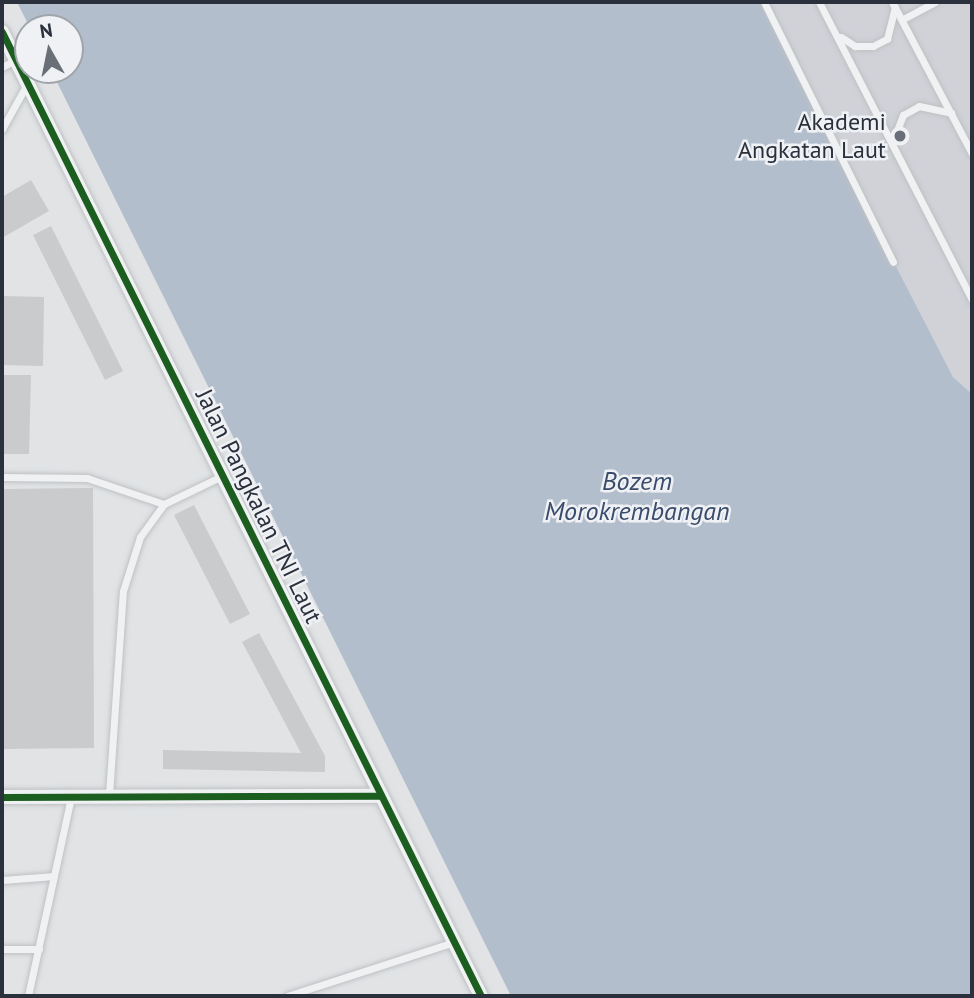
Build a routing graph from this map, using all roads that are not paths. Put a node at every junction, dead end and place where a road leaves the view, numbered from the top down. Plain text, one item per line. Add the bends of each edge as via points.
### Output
1 (764, 2) edge
2 (819, 2) edge
3 (935, 2) edge
4 (894, 4) edge
5 (903, 19) junction
6 (2, 32) edge
7 (839, 36) junction
8 (14, 56) edge
9 (26, 84) edge
10 (27, 84) edge
11 (951, 113) junction
12 (2, 129) edge
13 (893, 141) junction
14 (972, 154) edge
15 (893, 262) dead end
16 (972, 300) edge
17 (222, 476) junction
18 (2, 477) edge
19 (164, 503) junction
20 (108, 795) junction
21 (381, 796) junction
22 (2, 797) edge
23 (71, 797) junction
24 (54, 876) junction
25 (2, 880) edge
26 (454, 942) junction
27 (39, 948) junction
28 (2, 949) edge
29 (29, 996) edge
30 (287, 996) edge
31 (481, 996) edge

1 - 15 lane
2 - 7 lane
3 - 5 lane
4 - 5 lane
4 - 7 lane via 887,39 873,46 855,46
5 - 11 lane
6 - 8 street, Jalan Pangkalan TNI Laut
7 - 13 lane
9 - 12 lane
10 - 17 street, Jalan Pangkalan TNI Laut
11 - 13 lane via 919,106 903,115
11 - 14 lane
13 - 16 lane
17 - 19 lane
17 - 21 street, Jalan Pangkalan TNI Laut
18 - 19 lane via 87,478
19 - 20 lane via 140,537 123,591
20 - 21 street
20 - 23 street
21 - 26 street, Jalan Pangkalan TNI Laut
22 - 23 street
23 - 24 lane
24 - 25 lane
24 - 27 lane
26 - 30 lane
26 - 31 street, Jalan Pangkalan TNI Laut
27 - 28 lane
27 - 29 lane

